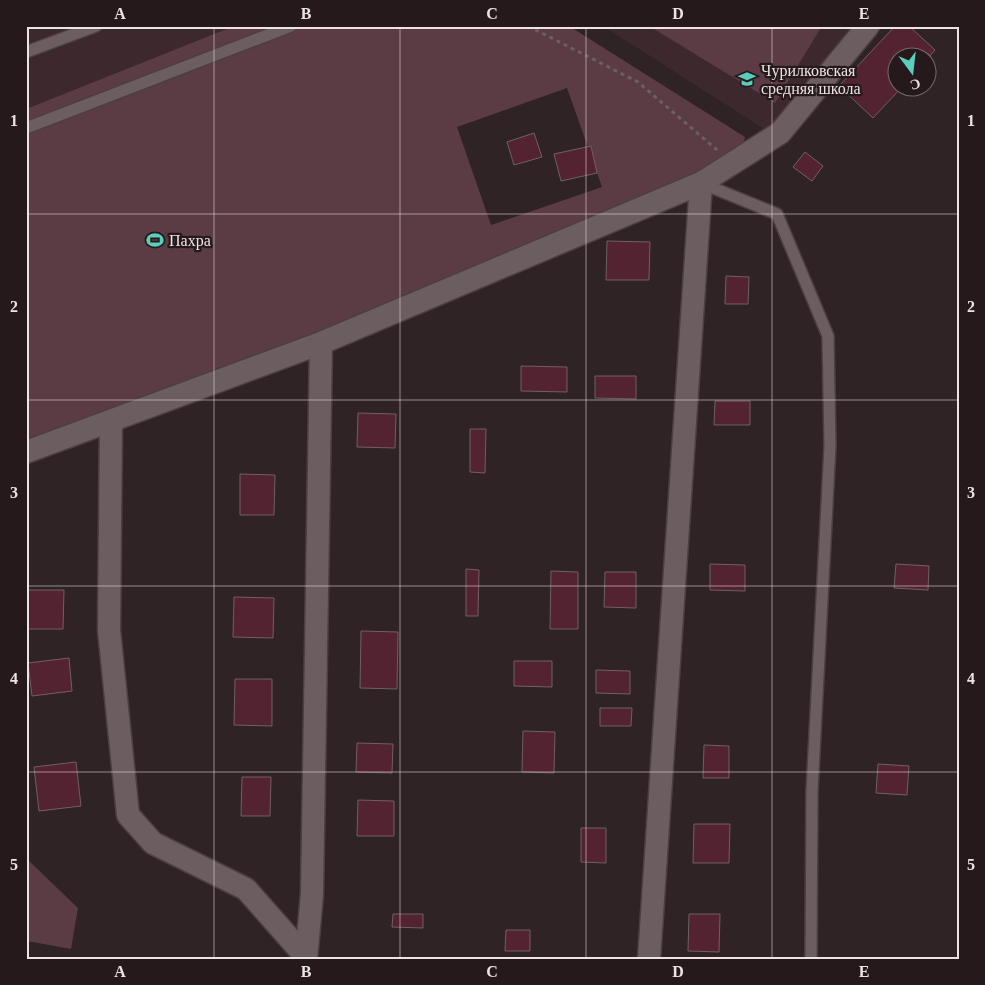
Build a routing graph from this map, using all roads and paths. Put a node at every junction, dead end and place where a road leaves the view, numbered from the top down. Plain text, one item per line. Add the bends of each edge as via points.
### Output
1 (96, 26) edge
2 (291, 26) edge
3 (528, 26) edge
4 (868, 26) edge
5 (26, 52) edge
6 (26, 128) edge
7 (723, 156) dead end
8 (701, 183) junction
9 (321, 343) junction
10 (111, 421) junction
11 (26, 452) edge
12 (306, 958) edge
13 (649, 959) edge
14 (811, 959) edge

1 - 5 lane
2 - 6 lane
3 - 7 path via 638,82
4 - 8 street via 780,133
8 - 9 street
8 - 13 street
8 - 14 lane via 777,214 828,336 830,446 812,792
9 - 10 street
9 - 12 street via 312,894
10 - 11 street
10 - 12 street via 110,630 128,815 153,843 246,889

